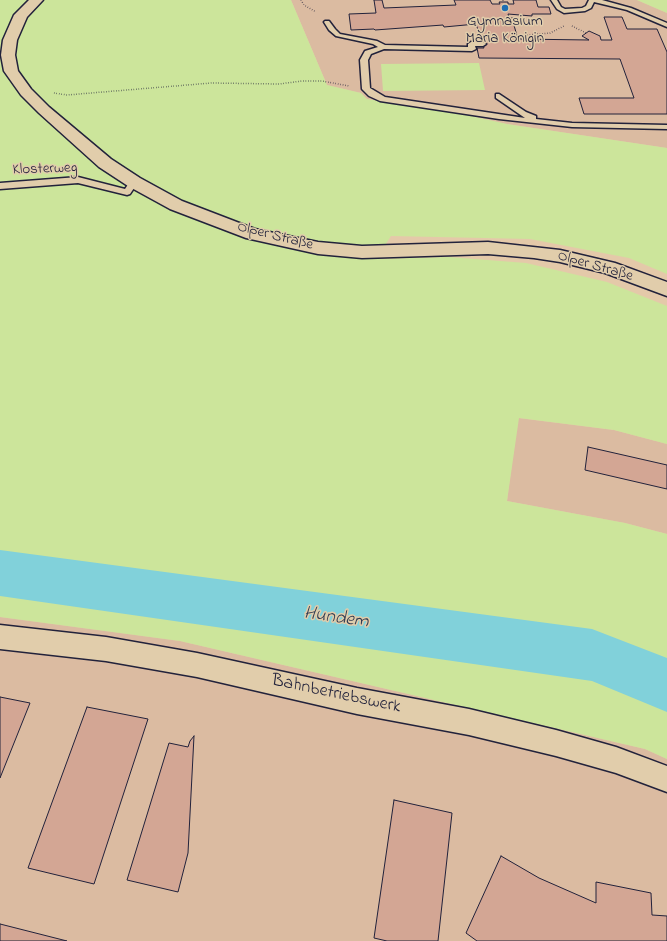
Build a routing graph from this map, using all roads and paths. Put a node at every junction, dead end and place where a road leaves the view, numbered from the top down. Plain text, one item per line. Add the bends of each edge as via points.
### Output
1 (36, 0) edge
2 (554, 0) edge
3 (593, 0) edge
4 (604, 0) edge
5 (610, 4) junction
6 (327, 22) dead end
7 (667, 25) edge
8 (574, 27) dead end
9 (561, 28) dead end
10 (586, 33) dead end
11 (521, 39) dead end
12 (483, 44) dead end
13 (383, 47) junction
14 (366, 89) junction
15 (49, 92) dead end
16 (499, 96) dead end
17 (547, 123) junction
18 (667, 127) edge
19 (134, 182) junction
20 (0, 186) edge
21 (667, 289) edge
22 (0, 637) edge
23 (667, 779) edge

1 - 19 main road, Olper Straße via 21,15 10,40 8,55 11,71 26,92 44,110 106,163
2 - 3 lane via 564,11 583,10 589,7
3 - 5 lane
4 - 5 lane
5 - 7 lane
6 - 13 lane via 338,35 375,42
8 - 10 path
9 - 11 path via 550,33 527,35
12 - 13 lane via 471,44 472,49
13 - 14 lane via 368,54 364,60
14 - 15 path via 322,81 302,81 279,84 211,83 67,95
14 - 17 lane via 383,99
16 - 17 lane via 523,114
17 - 18 lane
19 - 20 lane, Klosterweg via 127,192 78,180
19 - 21 main road, Olper Straße via 176,205 252,234 318,248 392,253 474,248 534,252 609,268
22 - 23 street, Bahnbetriebswerk via 106,649 189,664 357,701 469,722 616,760

